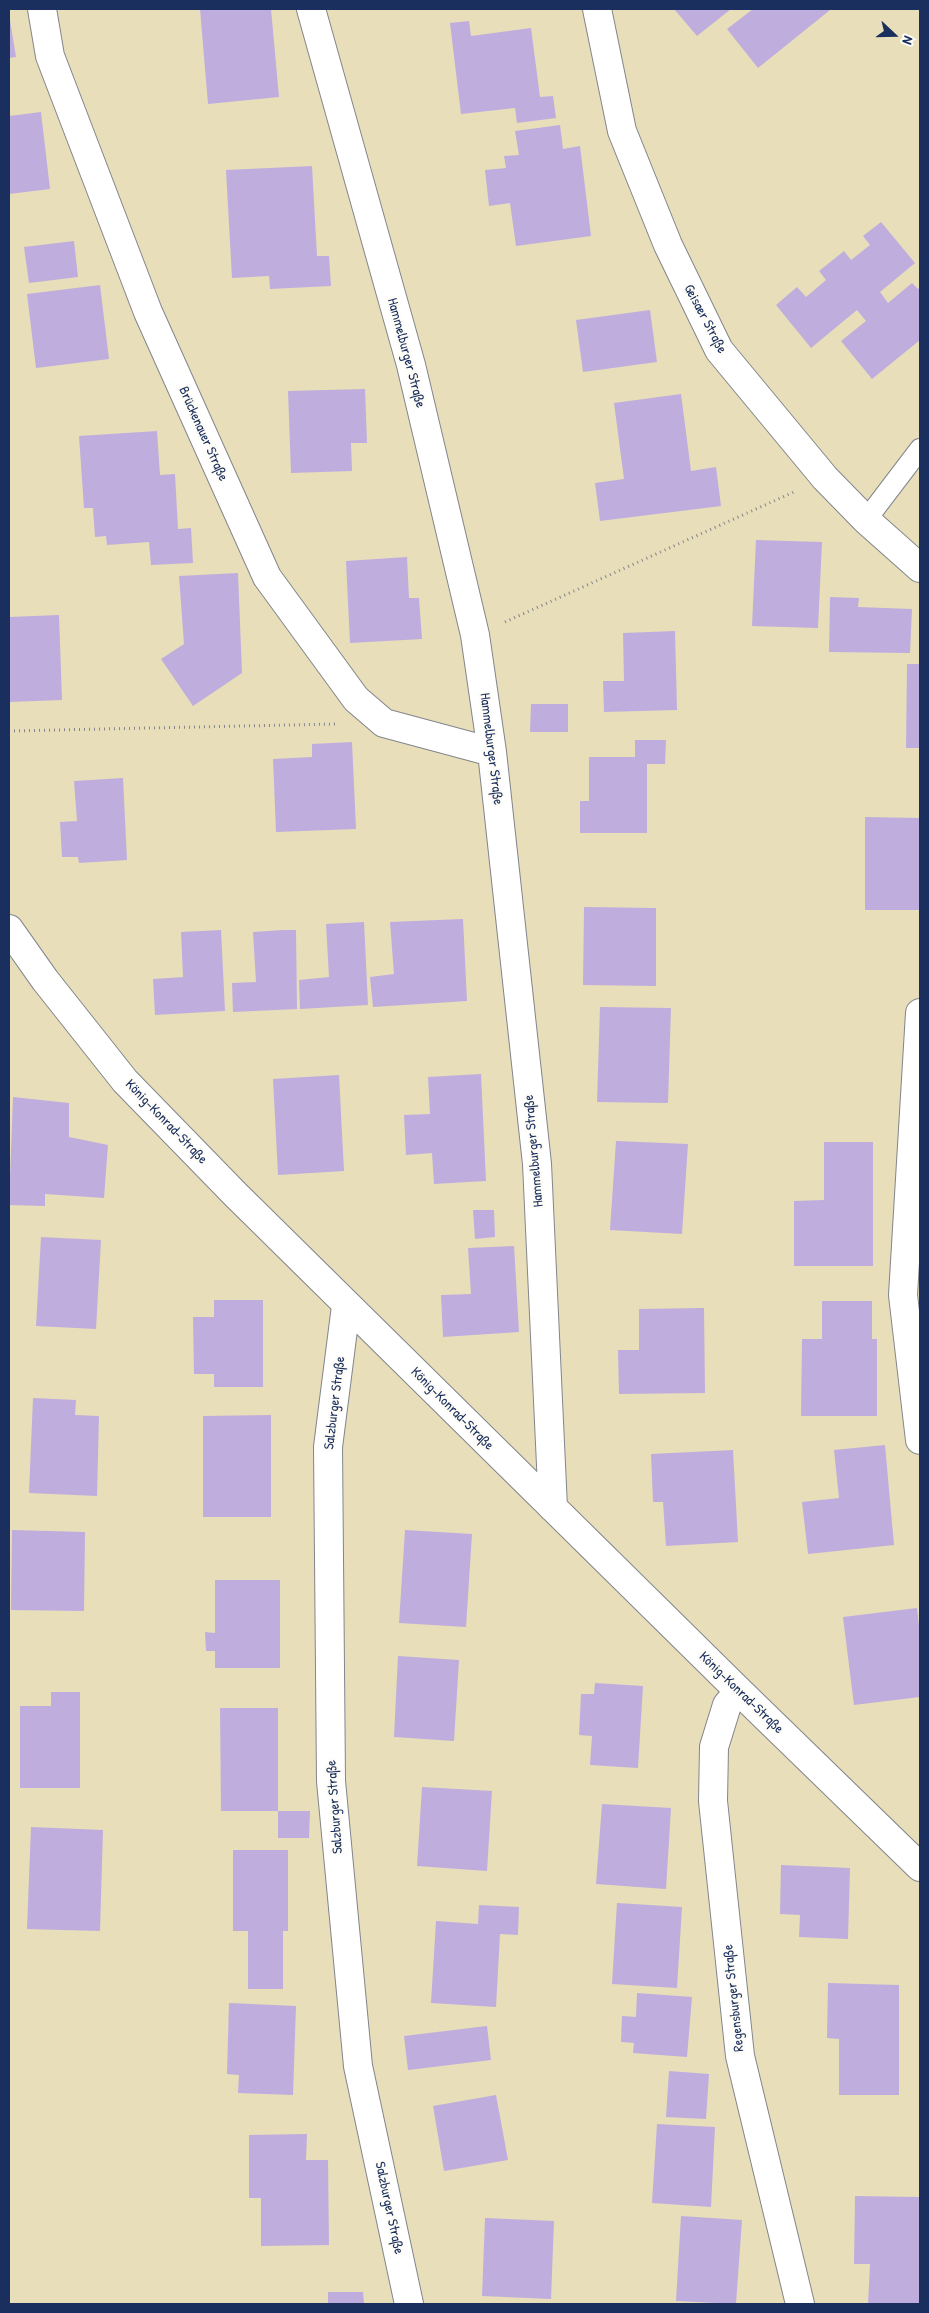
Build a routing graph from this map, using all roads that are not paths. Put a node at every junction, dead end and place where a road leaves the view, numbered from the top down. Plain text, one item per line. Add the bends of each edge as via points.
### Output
1 (42, 9) edge
2 (311, 9) edge
3 (597, 9) edge
4 (920, 449) edge
5 (866, 520) junction
6 (920, 568) edge
7 (492, 752) junction
8 (9, 929) edge
9 (920, 1013) edge
10 (346, 1306) junction
11 (920, 1440) edge
12 (553, 1508) junction
13 (739, 1691) junction
14 (920, 1867) edge
15 (409, 2304) edge
16 (800, 2304) edge

1 - 7 street, Brückenauer Straße via 50,56 148,312 267,577 356,699 384,723
2 - 7 street, Hammelburger Straße via 411,365 475,635
3 - 5 street, Geisaer Straße via 622,131 668,245 719,350 825,478
4 - 5 lane
5 - 6 street, Geisaer Straße
7 - 12 street, Hammelburger Straße via 537,1164
8 - 10 street, König-Konrad-Straße via 45,980 126,1081
9 - 11 street via 903,1295
10 - 12 street, König-Konrad-Straße
10 - 15 street, Salzburger Straße via 328,1447 331,1781 358,2066
12 - 13 street, König-Konrad-Straße
13 - 14 street, König-Konrad-Straße
13 - 16 street, Regensburger Straße via 727,1705 714,1747 713,1801 740,2056

